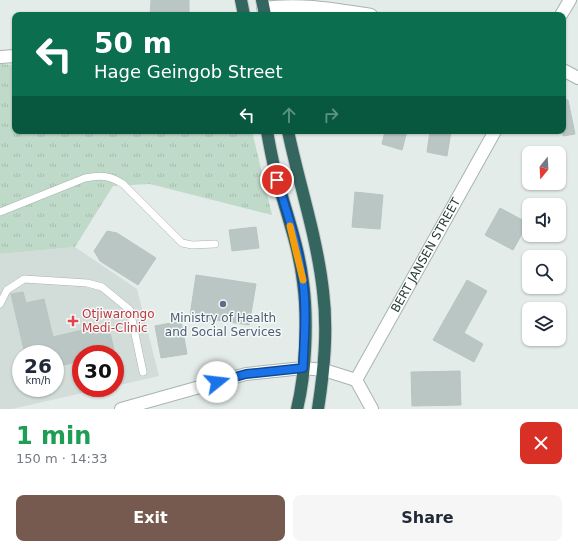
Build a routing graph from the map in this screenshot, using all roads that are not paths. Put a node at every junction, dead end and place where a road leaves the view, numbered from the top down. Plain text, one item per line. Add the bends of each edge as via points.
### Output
1 (241, 0) edge
2 (570, 0) edge
3 (263, 8) edge
4 (243, 12) edge
5 (353, 12) edge
6 (563, 12) edge
7 (12, 56) edge
8 (0, 57) edge
9 (566, 72) edge
10 (578, 78) edge
11 (268, 134) edge
12 (289, 134) edge
13 (493, 134) edge
14 (0, 212) edge
15 (215, 244) dead end
16 (0, 304) edge
17 (303, 368) junction
18 (324, 370) junction
19 (143, 372) dead end
20 (356, 380) junction
21 (121, 409) edge
22 (297, 409) edge
23 (318, 409) edge
24 (372, 409) edge

1 - 4 highway
2 - 6 street
3 - 5 street via 289,5 316,6
7 - 8 street
9 - 10 street
11 - 17 highway via 303,282
12 - 18 highway via 319,264 325,327
13 - 20 street, BERT JANSEN STREET
14 - 15 lane via 84,178 98,175 112,177 123,184 182,243 192,246
16 - 19 lane via 7,290 24,279 87,283 102,287 130,310
17 - 18 street
17 - 21 street via 246,374
17 - 22 highway
18 - 20 street
18 - 23 highway
20 - 24 street

